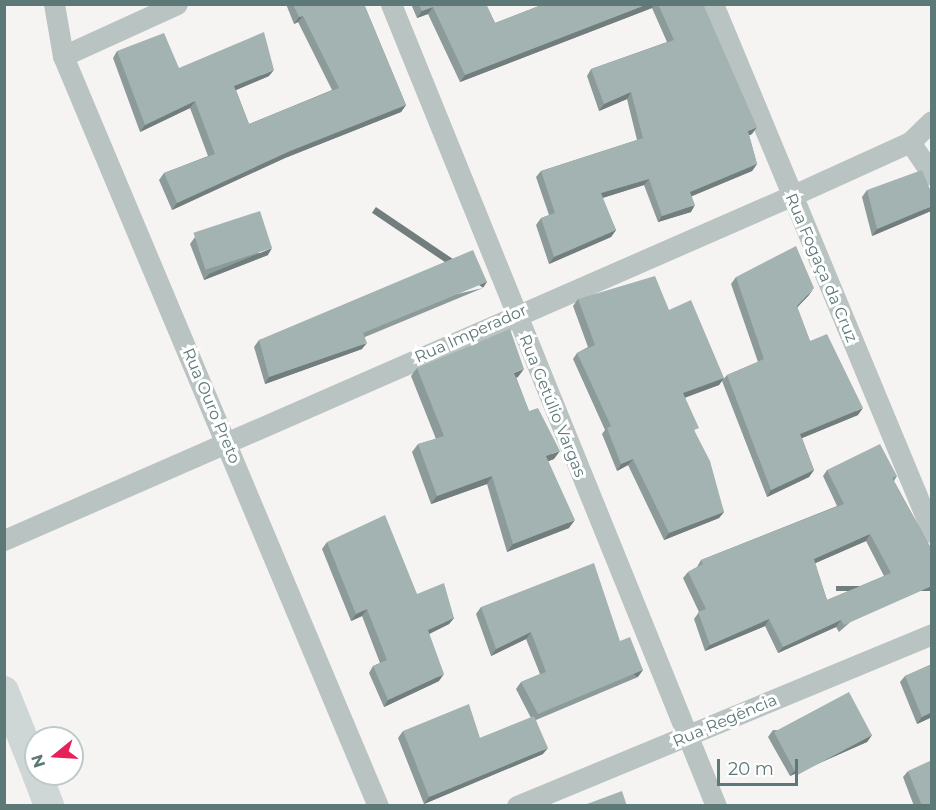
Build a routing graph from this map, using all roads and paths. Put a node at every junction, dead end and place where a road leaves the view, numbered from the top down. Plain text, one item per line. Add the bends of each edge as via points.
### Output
1 (54, 4) edge
2 (177, 4) edge
3 (391, 4) edge
4 (713, 4) edge
5 (63, 56) junction
6 (932, 121) edge
7 (910, 142) junction
8 (932, 175) edge
9 (791, 196) junction
10 (515, 314) junction
11 (227, 442) junction
12 (932, 532) edge
13 (4, 540) edge
14 (932, 634) edge
15 (4, 690) edge
16 (687, 737) junction
17 (24, 740) edge
18 (42, 786) edge
19 (49, 806) edge
20 (378, 806) edge
21 (517, 806) edge
22 (716, 806) edge

1 - 5 street, Rua Ouro Preto
2 - 5 street
3 - 10 street, Rua Getúlio Vargas
4 - 9 street, Rua Fogaça da Cruz
5 - 11 street, Rua Ouro Preto
6 - 7 street, Rua Imperador
7 - 8 street
7 - 9 street, Rua Imperador
9 - 10 street, Rua Imperador
9 - 12 street, Rua Fogaça da Cruz
10 - 11 street, Rua Imperador
10 - 16 street, Rua Getúlio Vargas
11 - 13 street, Rua Imperador
11 - 20 street, Rua Ouro Preto
14 - 16 street, Rua Regência
15 - 17 street
16 - 21 street, Rua Regência
16 - 22 street, Rua Getúlio Vargas
18 - 19 street

